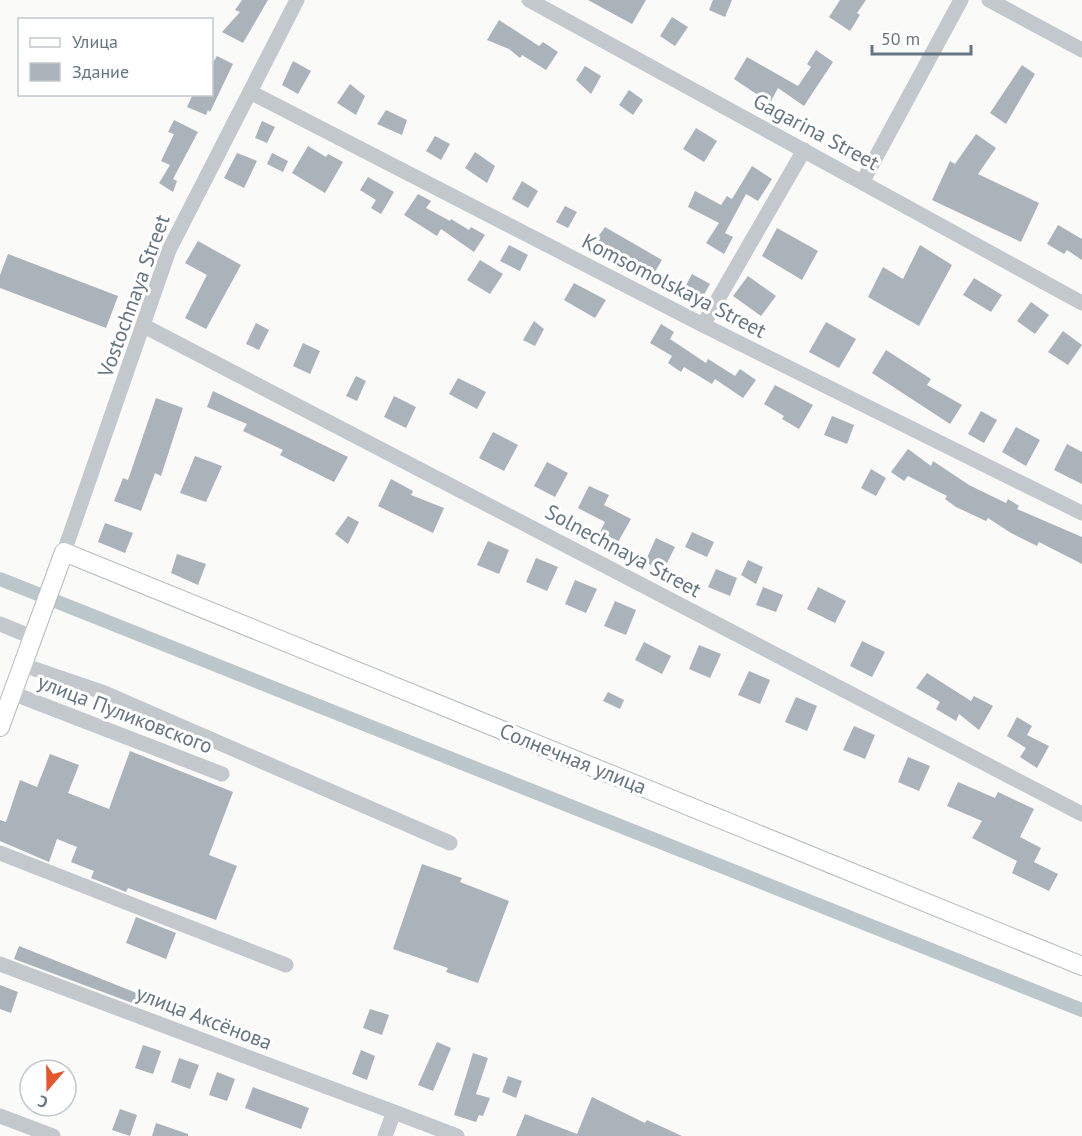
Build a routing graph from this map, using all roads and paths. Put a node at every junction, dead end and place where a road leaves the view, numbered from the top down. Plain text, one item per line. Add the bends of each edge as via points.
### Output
1 (297, 0) edge
2 (529, 0) edge
3 (961, 0) edge
4 (989, 0) edge
5 (1082, 50) edge
6 (250, 92) junction
7 (804, 150) junction
8 (862, 181) junction
9 (1082, 303) edge
10 (703, 325) junction
11 (144, 326) junction
12 (1082, 513) edge
13 (64, 552) junction
14 (0, 624) edge
15 (33, 638) junction
16 (23, 664) junction
17 (12, 693) junction
18 (0, 727) edge
19 (222, 774) dead end
20 (1082, 814) edge
21 (450, 843) dead end
22 (0, 853) edge
23 (0, 964) edge
24 (286, 965) dead end
25 (1082, 966) edge
26 (394, 1112) junction
27 (0, 1116) edge
28 (53, 1136) edge
29 (384, 1136) edge
30 (457, 1136) edge

1 - 6 street, Vostochnaya Street
2 - 7 street, Gagarina Street
3 - 8 street
4 - 5 street
6 - 10 street, Komsomolskaya Street
6 - 11 street, Vostochnaya Street via 169,250
7 - 8 street, Gagarina Street
7 - 10 street
8 - 9 street, Gagarina Street
10 - 12 street, Komsomolskaya Street
11 - 13 street, Vostochnaya Street
11 - 20 street, Solnechnaya Street
13 - 15 main road
13 - 25 main road, Солнечная улица
14 - 15 street
15 - 16 main road
16 - 17 main road
16 - 21 street via 113,696
17 - 18 main road
17 - 19 street, улица Пуликовского
22 - 24 street
23 - 26 street, улица Аксёнова
26 - 29 street
26 - 30 street, улица Аксёнова
27 - 28 street

